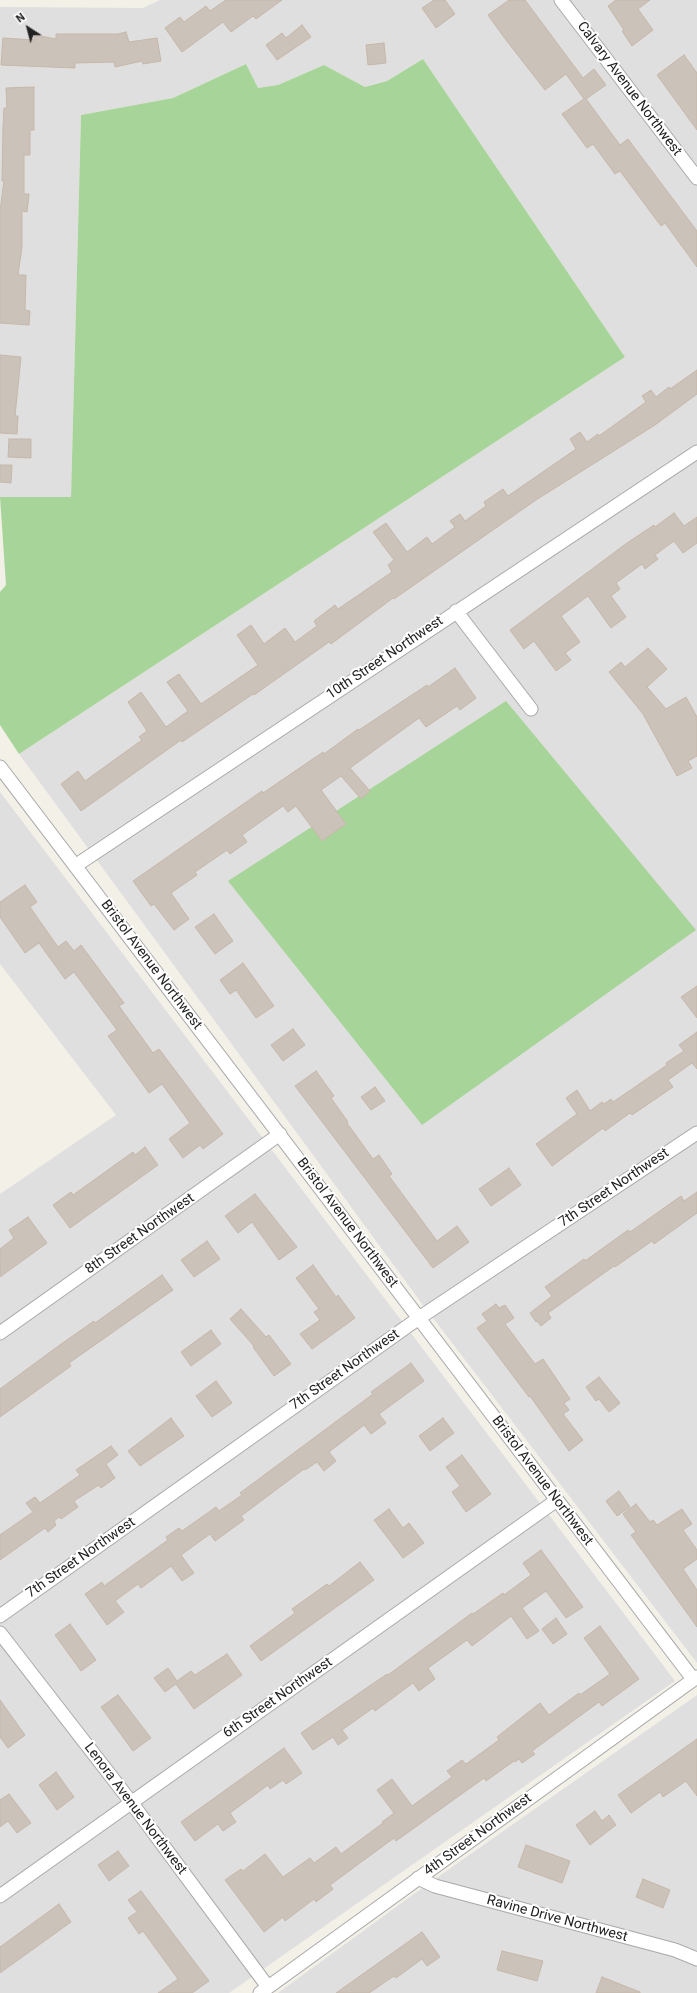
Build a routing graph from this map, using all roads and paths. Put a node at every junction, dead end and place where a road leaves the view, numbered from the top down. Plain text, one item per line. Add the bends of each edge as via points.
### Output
1 (560, 0) edge
2 (697, 178) edge
3 (697, 452) edge
4 (456, 611) junction
5 (531, 709) dead end
6 (0, 767) edge
7 (75, 866) junction
8 (697, 1133) edge
9 (280, 1134) junction
10 (419, 1318) junction
11 (0, 1333) edge
12 (557, 1500) junction
13 (0, 1616) edge
14 (0, 1633) edge
15 (695, 1678) edge
16 (131, 1802) junction
17 (418, 1878) junction
18 (0, 1896) edge
19 (697, 1959) edge
20 (264, 1990) edge

1 - 2 street, Calvary Avenue Northwest
3 - 4 street, 10th Street Northwest
4 - 5 street
4 - 7 street, 10th Street Northwest
6 - 7 street, Bristol Avenue Northwest
7 - 9 street, Bristol Avenue Northwest
8 - 10 street, 7th Street Northwest
9 - 10 street, Bristol Avenue Northwest
9 - 11 street, 8th Street Northwest
10 - 12 street, Bristol Avenue Northwest
10 - 13 street, 7th Street Northwest
12 - 15 street, Bristol Avenue Northwest
12 - 16 street, 6th Street Northwest
14 - 16 street, Lenora Avenue Northwest
15 - 17 street, 4th Street Northwest
16 - 18 street, 6th Street Northwest
16 - 20 street, Lenora Avenue Northwest
17 - 19 street, Ravine Drive Northwest via 435,1886 667,1948
17 - 20 street, 4th Street Northwest

